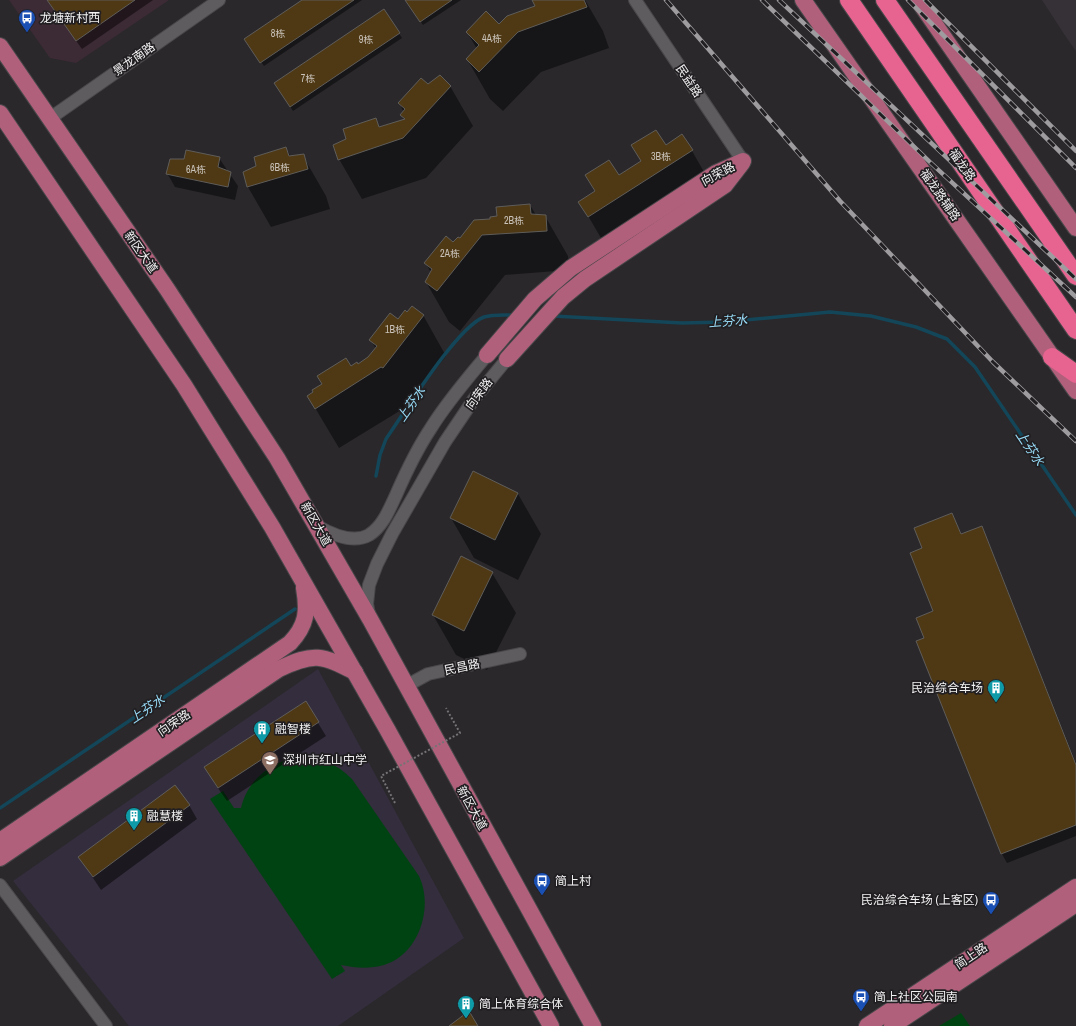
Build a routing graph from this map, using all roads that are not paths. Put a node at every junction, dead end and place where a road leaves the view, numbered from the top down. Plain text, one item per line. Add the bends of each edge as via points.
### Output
1 (219, 0) edge
2 (635, 0) edge
3 (803, 0) edge
4 (849, 0) edge
5 (885, 0) edge
6 (918, 0) edge
7 (0, 46) edge
8 (0, 113) edge
9 (49, 119) junction
10 (743, 161) junction
11 (1076, 228) edge
12 (1076, 276) edge
13 (1076, 330) edge
14 (487, 355) joint
15 (1052, 357) junction
16 (507, 359) joint
17 (1076, 374) edge
18 (1076, 391) edge
19 (317, 526) junction
20 (303, 580) junction
21 (370, 619) junction
22 (520, 654) dead end
23 (355, 672) junction
24 (406, 686) junction
25 (0, 841) edge
26 (0, 858) edge
27 (0, 885) edge
28 (1076, 887) edge
29 (1076, 904) edge
30 (106, 1026) edge
31 (551, 1026) edge
32 (593, 1026) edge
33 (867, 1026) edge
34 (892, 1026) edge

1 - 9 street, 景龙南路
2 - 10 street, 民益路
3 - 15 main road, 福龙路辅路
4 - 13 highway, 福龙路
5 - 12 highway
6 - 11 main road
7 - 9 main road, 新区大道
8 - 20 main road via 218,437
9 - 19 main road, 新区大道 via 219,368
10 - 14 main road, 向荣路 via 716,173 571,268 535,299
10 - 16 main road, 向荣路 via 725,185 563,297
14 - 19 street, 向荣路 via 432,427 377,529 367,536 354,538 330,534
15 - 17 highway
15 - 18 main road, 福龙路辅路
16 - 21 street, 向荣路 via 474,399 444,442 392,534 369,585 367,604
19 - 21 main road, 新区大道
20 - 23 main road
20 - 25 main road, 向荣路 via 307,606 305,620 299,634 290,643
21 - 24 main road, 新区大道
22 - 24 street, 民昌路 via 428,674
23 - 26 main road, 向荣路 via 329,659 313,657 279,670
23 - 31 main road
24 - 32 main road, 新区大道
27 - 30 street
28 - 33 main road, 简上路
29 - 34 main road, 简上路

